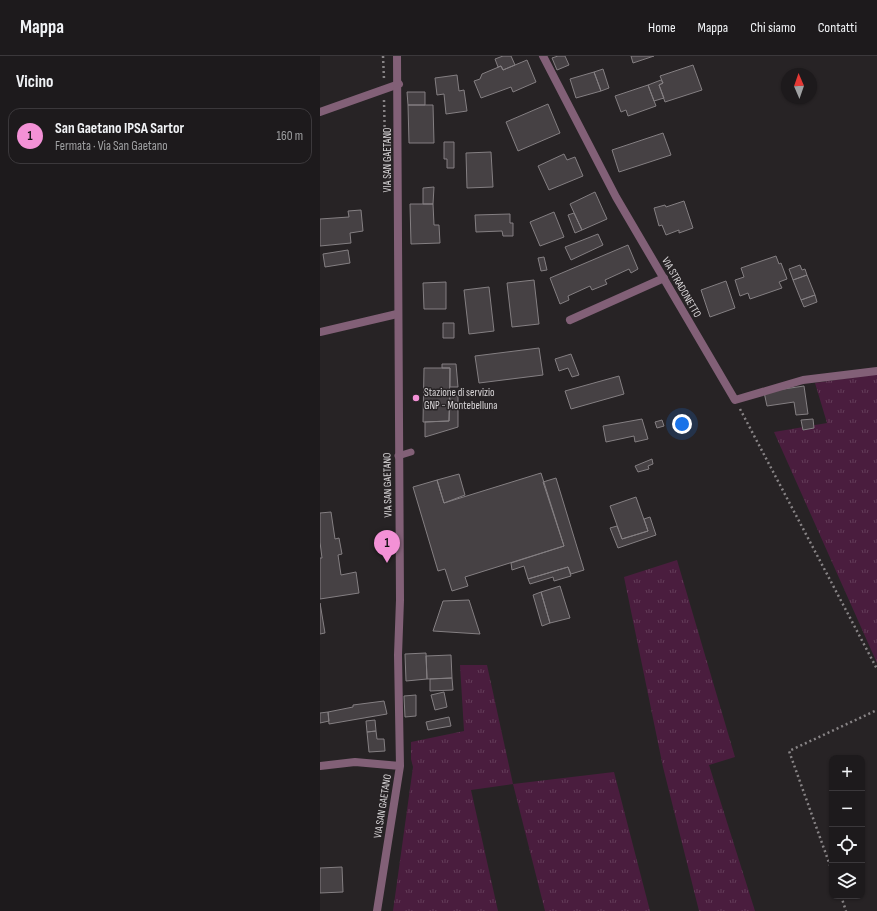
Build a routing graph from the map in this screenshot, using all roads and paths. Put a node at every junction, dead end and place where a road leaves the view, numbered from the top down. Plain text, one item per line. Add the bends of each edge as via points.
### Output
1 (398, 56) edge
2 (543, 56) edge
3 (399, 84) junction
4 (320, 112) edge
5 (664, 278) junction
6 (397, 314) junction
7 (570, 320) dead end
8 (320, 332) edge
9 (877, 370) edge
10 (735, 400) junction
11 (411, 452) dead end
12 (398, 456) junction
13 (877, 669) edge
14 (877, 710) edge
15 (320, 766) edge
16 (400, 766) junction
17 (829, 863) edge
18 (842, 899) edge
19 (377, 911) edge
20 (846, 911) edge

1 - 3 street, VIA SAN GAETANO
2 - 5 street, VIA STRADONETTO via 616,197
3 - 4 street
3 - 6 street, VIA SAN GAETANO
5 - 7 street
5 - 10 street, VIA STRADONETTO
6 - 8 street
6 - 12 street, VIA SAN GAETANO
9 - 10 street via 803,380
10 - 13 path
11 - 12 lane
12 - 16 street, VIA SAN GAETANO
14 - 17 path via 790,751
15 - 16 street via 355,762
16 - 19 street, VIA SAN GAETANO
18 - 20 path

